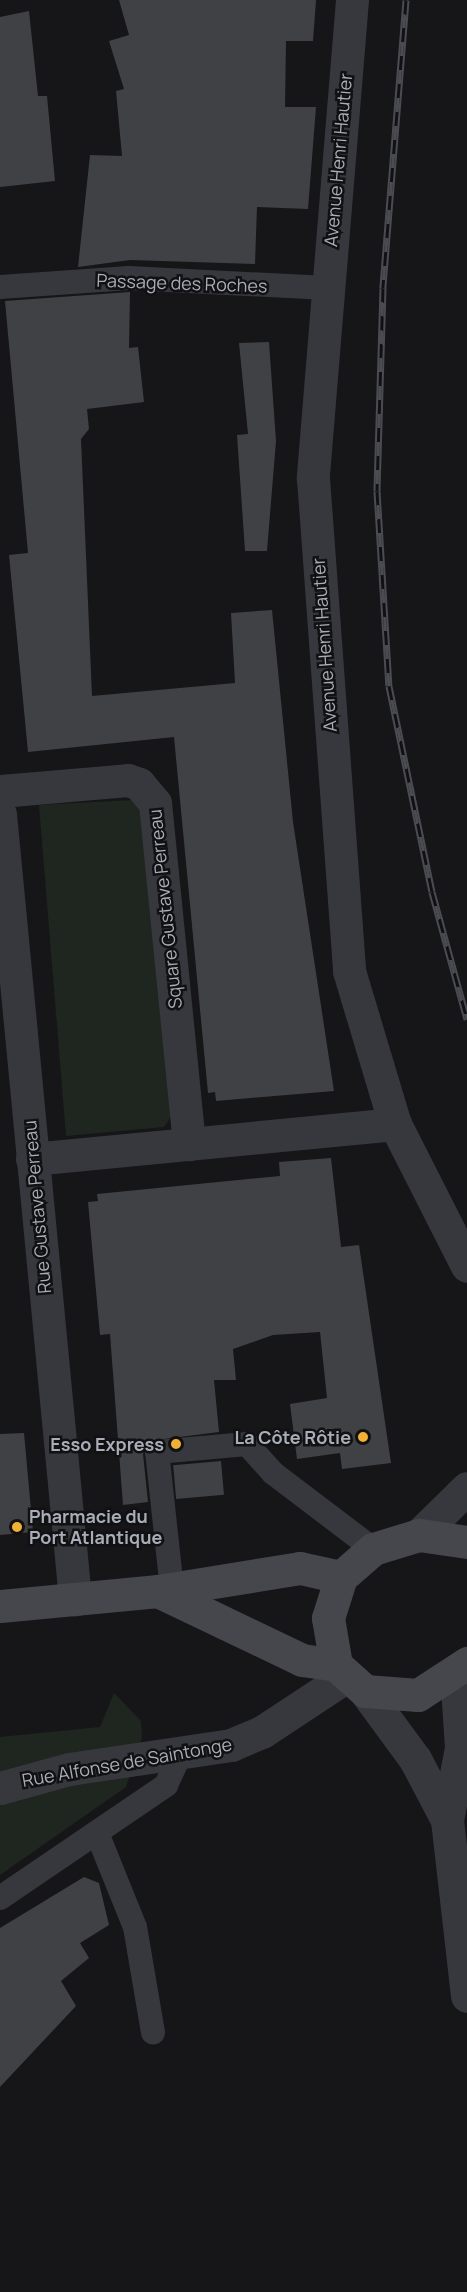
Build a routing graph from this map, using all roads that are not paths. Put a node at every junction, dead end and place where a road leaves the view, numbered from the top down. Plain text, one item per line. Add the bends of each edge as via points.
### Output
1 (352, 0) edge
2 (0, 287) edge
3 (328, 288) junction
4 (0, 791) edge
5 (0, 814) edge
6 (395, 1124) junction
7 (189, 1144) junction
8 (32, 1159) junction
9 (467, 1266) edge
10 (467, 1488) edge
11 (419, 1535) junction
12 (467, 1542) edge
13 (374, 1549) junction
14 (340, 1577) junction
15 (165, 1590) junction
16 (75, 1599) junction
17 (0, 1606) edge
18 (461, 1667) edge
19 (348, 1678) junction
20 (180, 1755) junction
21 (462, 1777) edge
22 (0, 1788) edge
23 (447, 1820) junction
24 (97, 1833) junction
25 (0, 1898) edge
26 (467, 1996) edge
27 (153, 2032) dead end

1 - 3 street, Avenue Henri Hautier
2 - 3 lane, Passage des Roches via 129,278
3 - 6 street, Avenue Henri Hautier via 313,478 349,971
4 - 7 street, Square Gustave Perreau via 128,780 139,784 155,803
5 - 8 street, Rue Gustave Perreau
6 - 7 street
6 - 9 street, Avenue Henri Hautier
7 - 8 street
8 - 16 street, Rue Gustave Perreau
10 - 11 street
11 - 12 main road
11 - 13 main road
13 - 14 main road
13 - 15 lane via 273,1473 247,1444 157,1452
14 - 15 main road via 300,1568
14 - 19 main road via 328,1618
15 - 16 main road
15 - 19 main road via 302,1660
16 - 17 main road
18 - 19 main road via 418,1695
18 - 21 street
19 - 20 street, Rue Alfonse de Saintonge via 262,1732 231,1745
19 - 23 street via 415,1759
20 - 22 street, Rue Alfonse de Saintonge via 69,1770
20 - 24 lane via 166,1785
21 - 23 street
23 - 26 street
24 - 25 lane
24 - 27 lane via 135,1927

